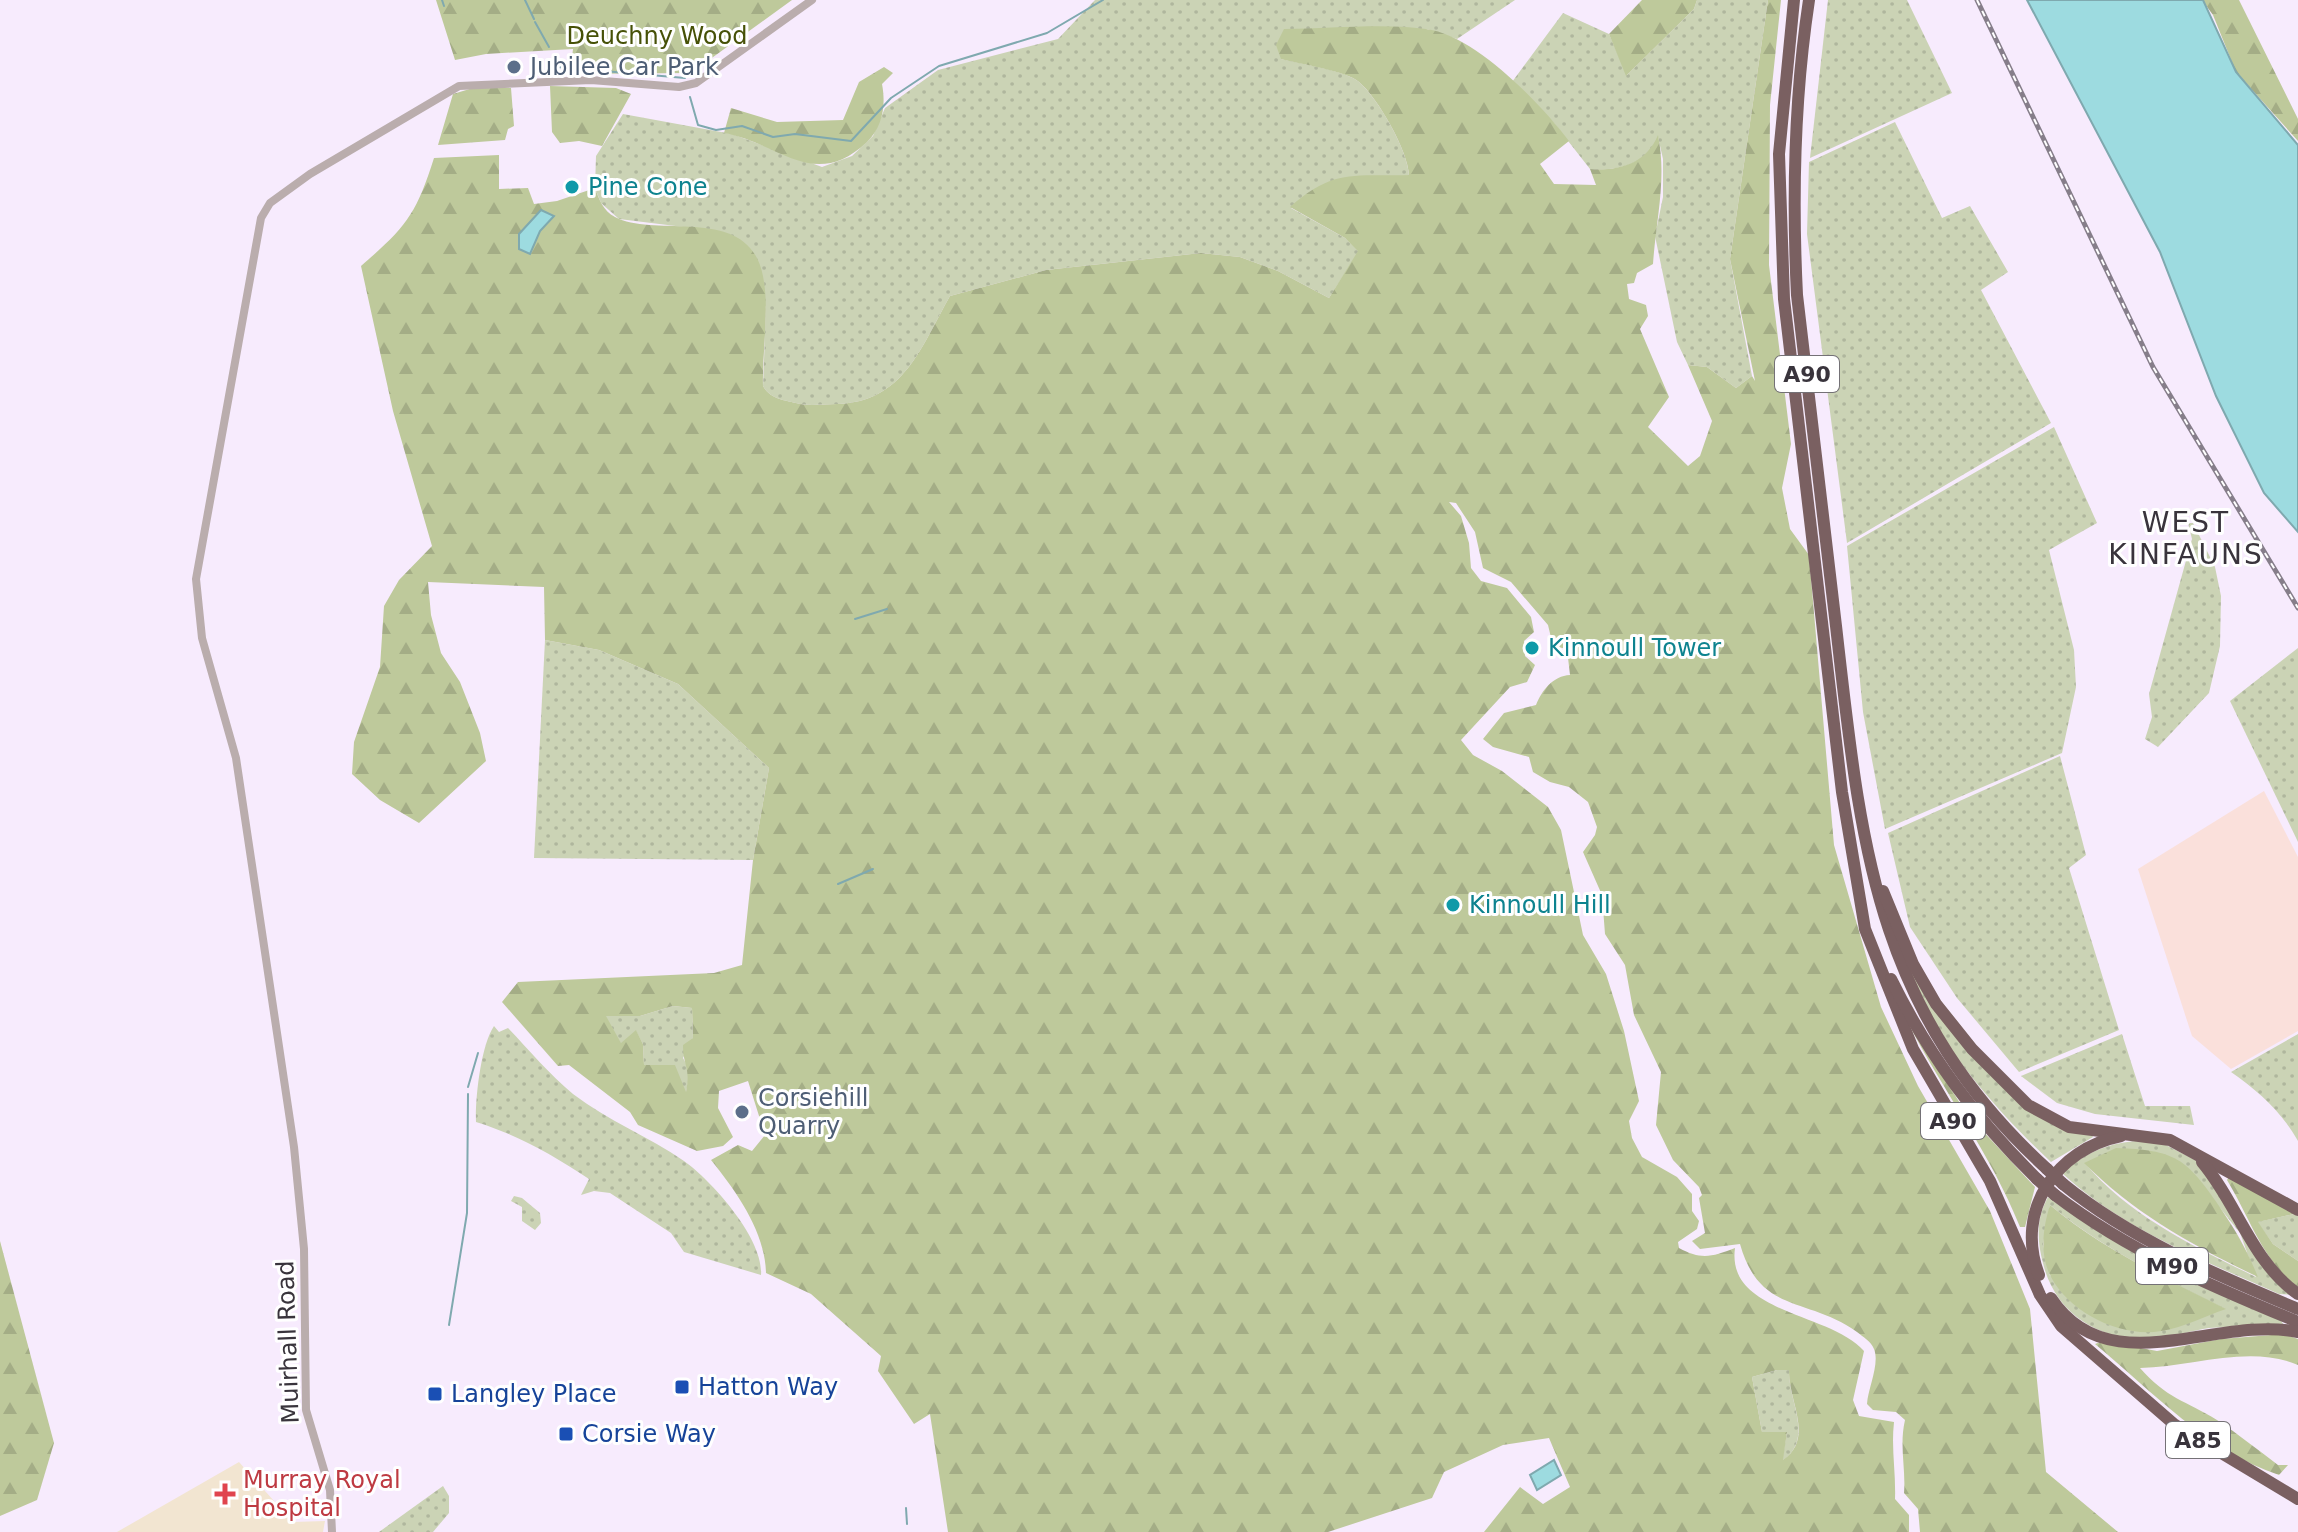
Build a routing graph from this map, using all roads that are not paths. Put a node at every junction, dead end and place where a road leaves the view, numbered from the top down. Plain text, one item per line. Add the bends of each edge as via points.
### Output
1 (812, 0) edge
2 (1794, 0) edge
3 (1809, 0) edge
4 (1859, 812) junction
5 (1851, 846) junction
6 (2154, 1135) junction
7 (2120, 1136) junction
8 (2059, 1189) junction
9 (2298, 1210) edge
10 (2298, 1294) edge
11 (2298, 1309) edge
12 (2298, 1322) edge
13 (2076, 1325) junction
14 (2298, 1332) edge
15 (2108, 1368) junction
16 (2298, 1499) edge
17 (332, 1532) edge

1 - 17 street, Muirhall Road via 696,83 679,87 591,80 459,86 310,174 270,203 261,218 196,579 202,638 236,758 294,1147 304,1249 306,1410 330,1490
2 - 5 highway, A90 via 1779,154 1784,299
3 - 4 highway, A90 via 1795,100 1797,295
4 - 6 highway, A90 via 1913,964 1972,1049 2028,1105 2055,1122
4 - 8 highway, M90, bridge via 1877,899 1910,990 1965,1080
5 - 8 highway, M90, bridge via 1881,952 1924,1043 1958,1094 2037,1179
5 - 15 highway, A90 via 1865,929 1913,1049 1990,1181 2040,1295 2061,1326
6 - 7 highway, A85
6 - 9 highway, A85
7 - 10 highway via 2165,1143 2201,1161 2219,1182 2260,1255
7 - 13 highway, A85 via 2069,1159 2049,1180 2033,1215 2033,1253 2042,1282 2055,1305
8 - 11 highway, M90 via 2216,1274
8 - 12 highway, M90 via 2133,1246 2208,1285
13 - 14 highway via 2110,1341 2139,1345 2235,1329
13 - 15 highway, A85
15 - 16 highway, A85 via 2175,1425

